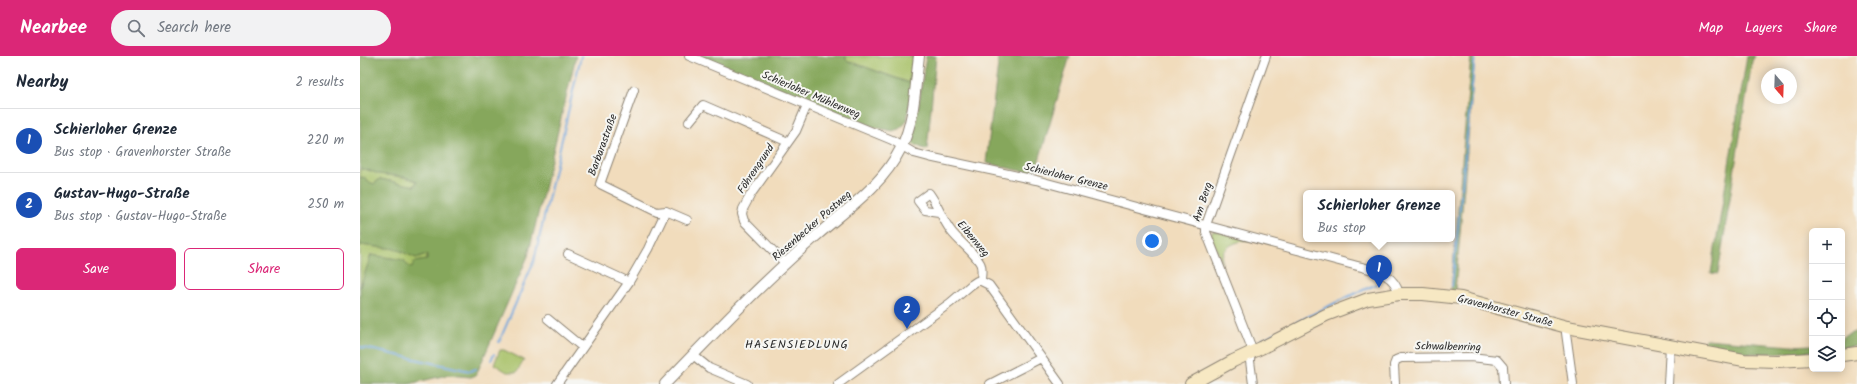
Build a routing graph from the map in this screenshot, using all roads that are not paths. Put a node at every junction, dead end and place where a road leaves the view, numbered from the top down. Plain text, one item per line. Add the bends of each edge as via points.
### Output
1 (689, 56) edge
2 (919, 56) edge
3 (1266, 56) edge
4 (634, 90) dead end
5 (807, 105) junction
6 (689, 122) dead end
7 (788, 142) junction
8 (902, 146) junction
9 (666, 211) junction
10 (939, 212) dead end
11 (686, 220) dead end
12 (1206, 226) junction
13 (568, 254) dead end
14 (786, 264) junction
15 (981, 281) junction
16 (629, 282) junction
17 (1399, 294) junction
18 (548, 319) dead end
19 (1567, 327) junction
20 (1670, 346) junction
21 (582, 347) junction
22 (1250, 353) junction
23 (1857, 353) edge
24 (693, 355) junction
25 (1845, 355) edge
26 (1041, 358) junction
27 (1809, 359) edge
28 (556, 384) edge
29 (665, 384) edge
30 (747, 384) edge
31 (838, 384) edge
32 (990, 384) edge
33 (1060, 384) edge
34 (1190, 384) edge
35 (1253, 384) edge
36 (1395, 384) edge
37 (1504, 384) edge
38 (1573, 384) edge
39 (1668, 384) edge

1 - 5 street, Schierloher Mühlenweg
2 - 8 street, Riesenbecker Postweg via 909,128
3 - 12 street, Am Berg
4 - 9 street, Barbarastraße via 600,184 657,212
5 - 7 street, Föhrengrund via 796,131
5 - 8 street, Schierloher Mühlenweg
6 - 7 street, Föhrengrund via 703,105
7 - 14 street, Föhrengrund via 750,194 742,214 744,221
8 - 12 street, Schierloher Grenze via 929,157 1036,180
8 - 14 street, Riesenbecker Postweg via 886,172 869,192 816,235
9 - 11 street, Barbarastraße
9 - 16 street
10 - 15 street, Eibenweg via 957,239 980,262
12 - 17 street, Schierloher Grenze via 1388,276 1397,286
12 - 22 street, Am Berg via 1206,232 1251,346
13 - 16 street
14 - 24 street, Riesenbecker Postweg
15 - 26 street via 989,285
15 - 31 street via 971,285
16 - 21 street
17 - 19 main road, Gravenhorster Straße via 1461,298
17 - 22 main road, Gravenhorster Straße via 1374,298 1342,308
18 - 21 street
19 - 20 main road, Gravenhorster Straße
19 - 38 street
20 - 27 main road, Gravenhorster Straße via 1744,360
20 - 39 street
21 - 28 street
22 - 34 main road, Gravenhorster Straße
22 - 35 street, Am Berg
23 - 25 main road
24 - 29 street, Riesenbecker Postweg
24 - 30 street via 709,368
26 - 32 street
26 - 33 street
36 - 37 street, Schwalbenring via 1396,360 1440,357 1497,360 1504,367

